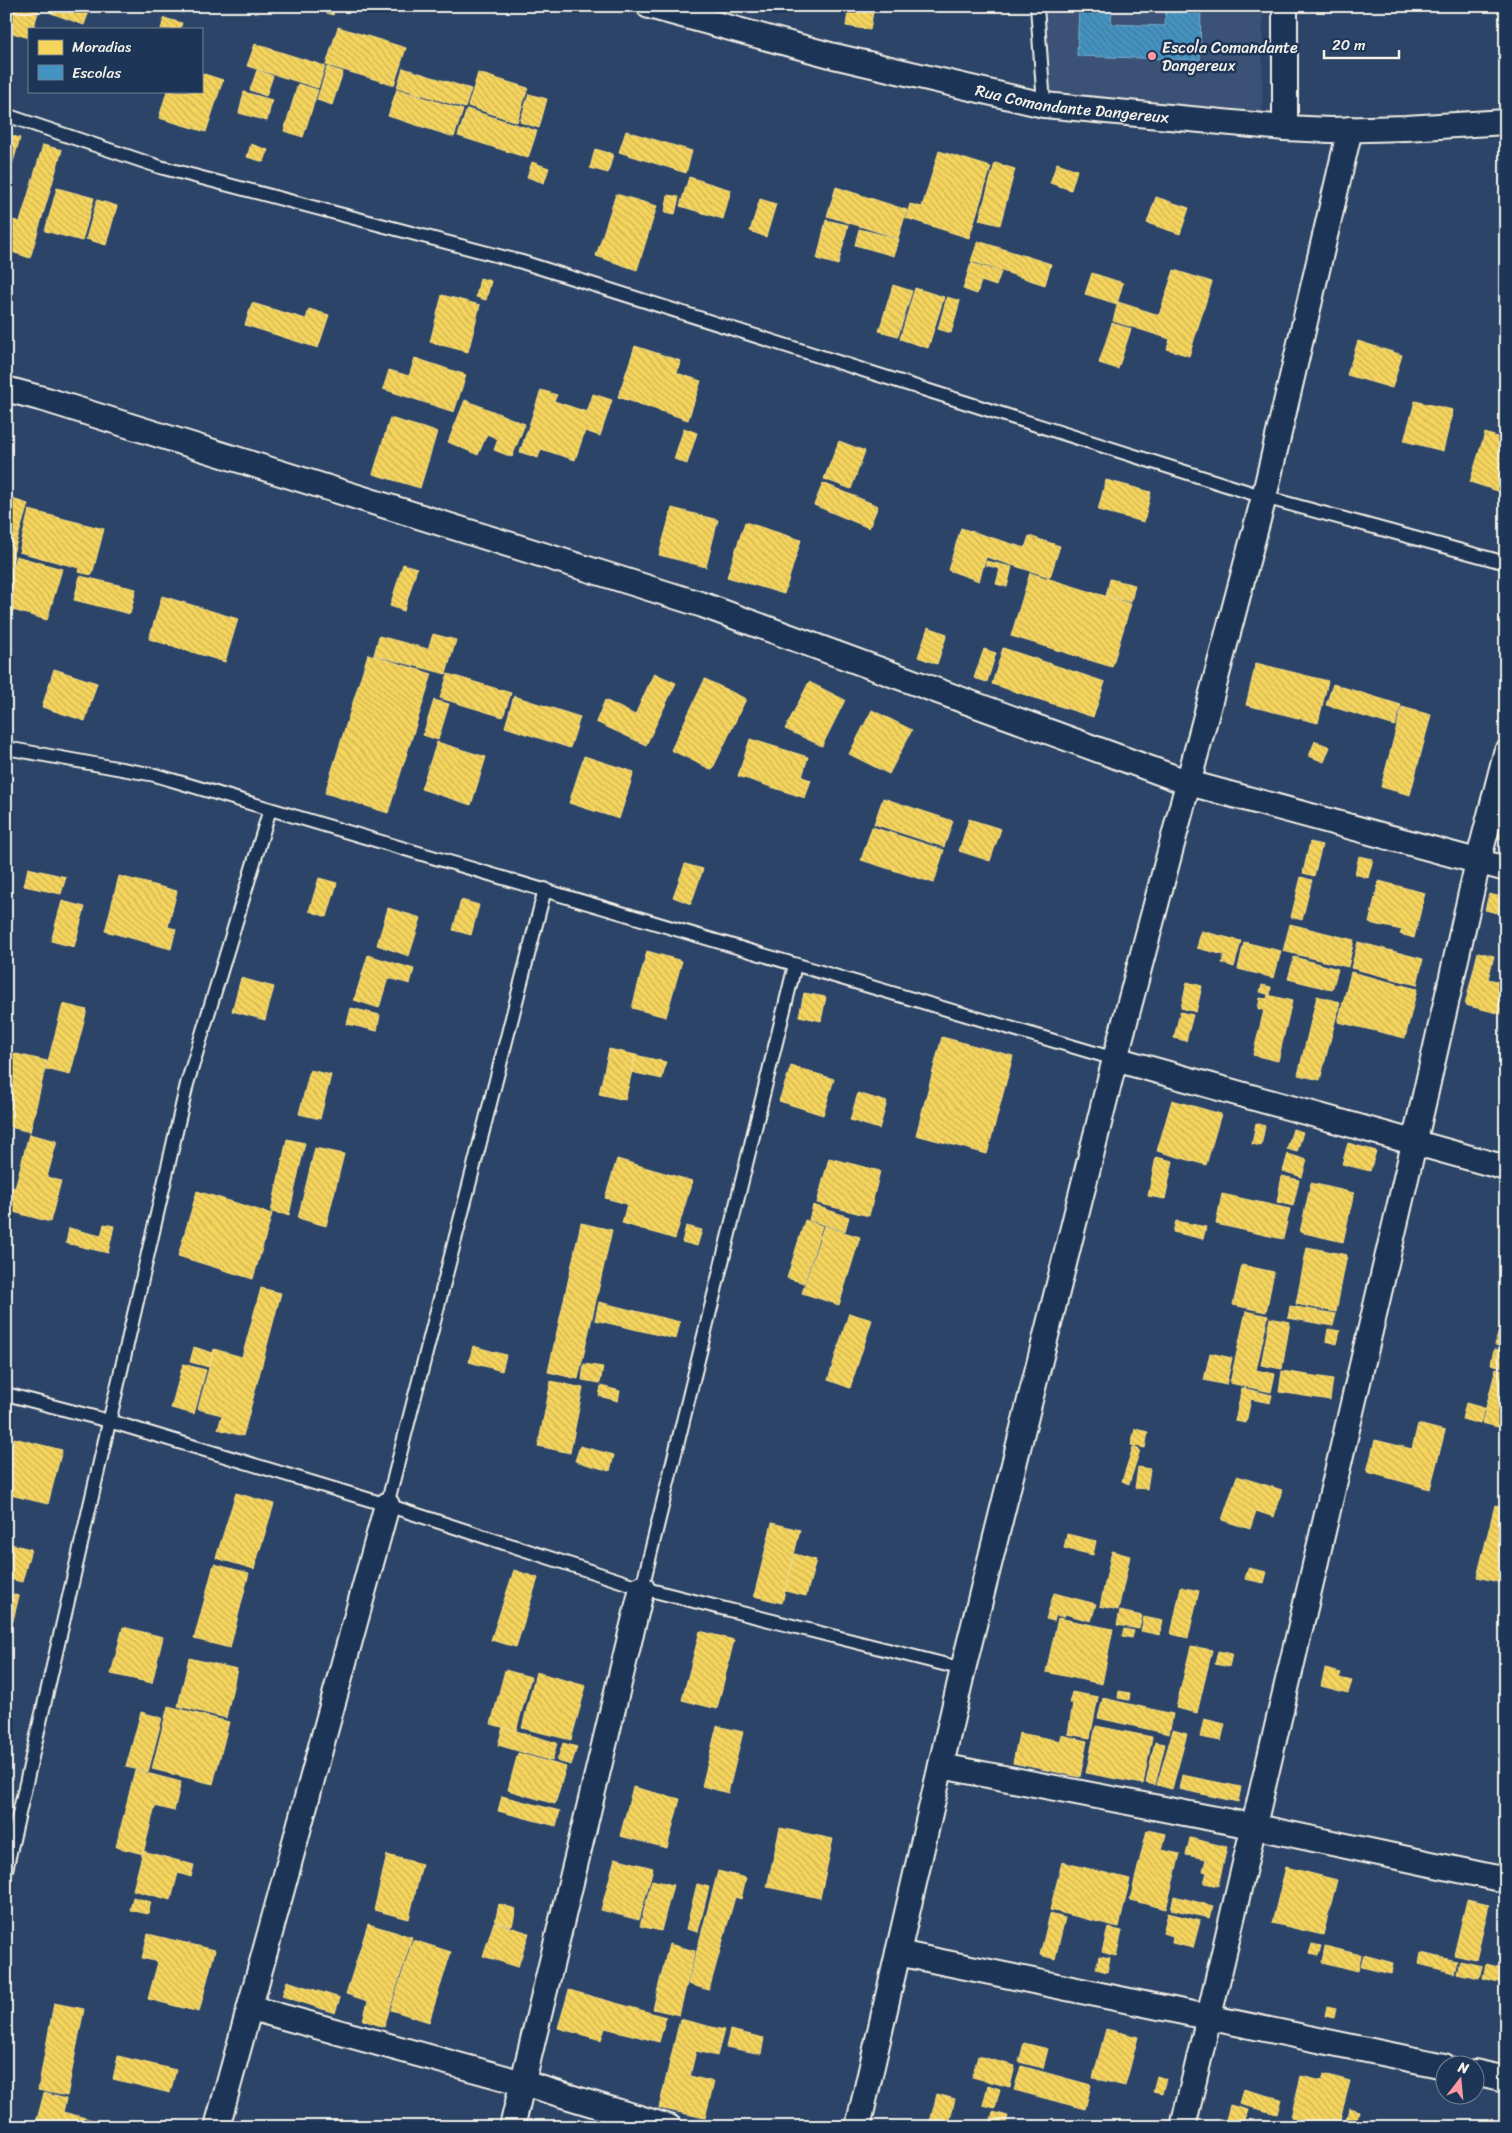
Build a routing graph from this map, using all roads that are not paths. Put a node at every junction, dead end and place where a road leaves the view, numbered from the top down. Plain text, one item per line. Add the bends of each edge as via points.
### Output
1 (649, 6) edge
2 (1037, 6) edge
3 (1285, 6) edge
4 (1044, 105) junction
5 (6, 115) edge
6 (1506, 122) edge
7 (1285, 128) junction
8 (1350, 130) junction
9 (6, 390) edge
10 (1264, 497) junction
11 (1506, 563) edge
12 (6, 748) edge
13 (1506, 753) edge
14 (1189, 783) junction
15 (270, 809) junction
16 (1478, 862) junction
17 (1506, 869) edge
18 (545, 889) junction
19 (795, 965) junction
20 (1115, 1060) junction
21 (1414, 1144) junction
22 (1506, 1168) edge
23 (6, 1394) edge
24 (109, 1421) junction
25 (387, 1506) junction
26 (642, 1588) junction
27 (964, 1669) junction
28 (941, 1766) junction
29 (1252, 1826) junction
30 (6, 1870) edge
31 (1506, 1880) edge
32 (898, 1952) junction
33 (251, 2008) junction
34 (1210, 2017) junction
35 (1434, 2064) edge
36 (1484, 2074) edge
37 (1506, 2078) edge
38 (523, 2083) junction
39 (217, 2127) edge
40 (512, 2127) edge
41 (669, 2127) edge
42 (858, 2127) edge
43 (1183, 2127) edge

1 - 4 street, Rua Comandante Dangereux via 834,56
2 - 4 lane
3 - 7 street
4 - 7 street, Rua Comandante Dangereux
5 - 10 lane via 160,167 522,262
6 - 8 street, Rua Comandante Dangereux
7 - 8 street, Rua Comandante Dangereux
8 - 10 street
9 - 14 street via 47,400 703,605
10 - 11 lane
10 - 14 street
12 - 15 lane via 155,775
13 - 16 street
14 - 16 street
14 - 20 street
15 - 18 lane
15 - 24 lane via 187,1084
16 - 17 street
16 - 21 street
18 - 19 lane
18 - 25 lane
19 - 20 lane
19 - 26 lane
20 - 21 street
20 - 27 street
21 - 22 street
21 - 29 street
23 - 24 lane
24 - 25 lane
24 - 30 lane
25 - 26 lane
25 - 33 street
26 - 27 lane
26 - 38 street
27 - 28 street
28 - 29 street
28 - 32 street
29 - 31 street
29 - 34 street
32 - 34 street
32 - 42 street
33 - 38 street
33 - 39 street
34 - 35 street
34 - 43 street
36 - 37 street
38 - 40 street
38 - 41 street

